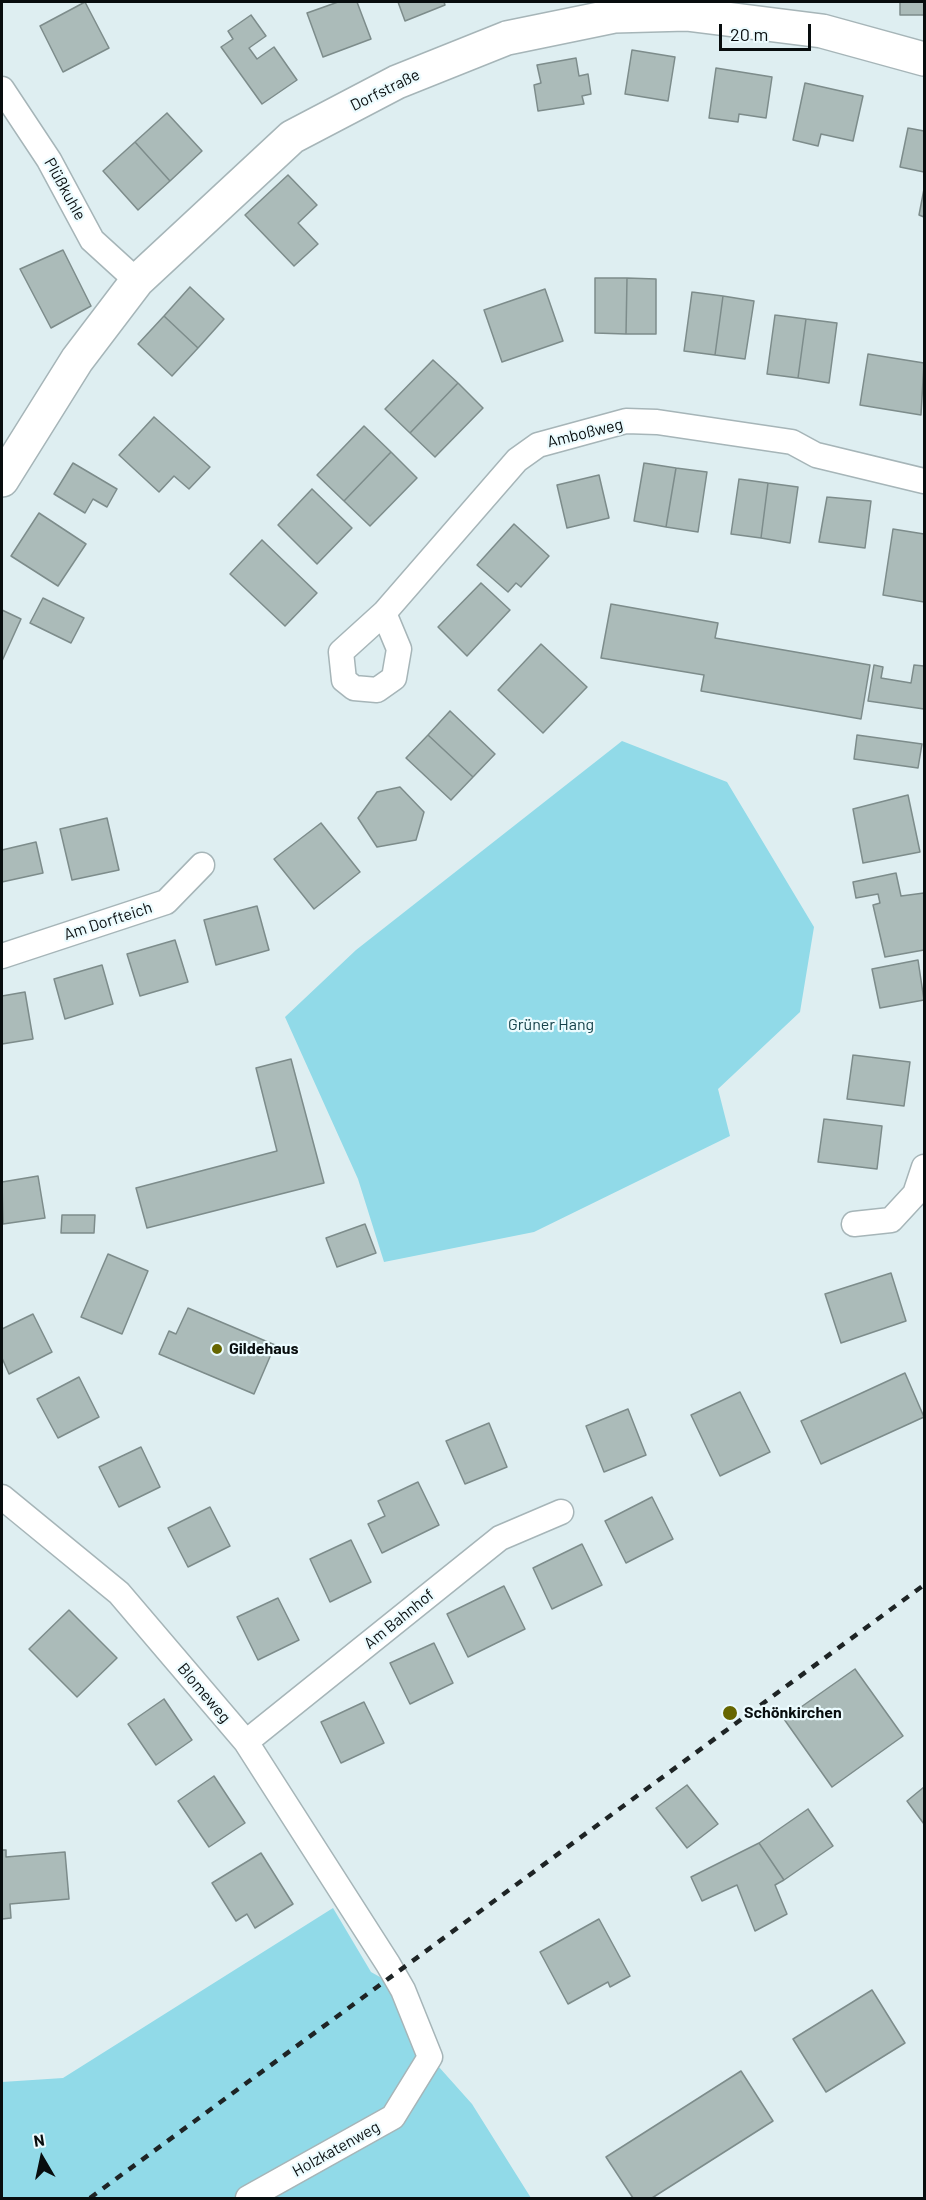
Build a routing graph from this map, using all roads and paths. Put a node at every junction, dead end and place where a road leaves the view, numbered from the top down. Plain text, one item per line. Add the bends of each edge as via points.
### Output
1 (924, 59) edge
2 (2, 89) edge
3 (137, 281) junction
4 (2, 480) edge
5 (924, 481) edge
6 (384, 613) dead end
7 (202, 865) dead end
8 (2, 956) edge
9 (924, 1167) edge
10 (854, 1224) dead end
11 (2, 1497) edge
12 (561, 1512) dead end
13 (246, 1742) junction
14 (364, 1927) joint
15 (248, 2199) edge

1 - 3 street, Dorfstraße via 822,32 686,14 614,16 507,38 397,82 292,137
2 - 3 street, Plüßkuhle via 49,160 92,240
3 - 4 street, Dorfstraße via 77,360
5 - 6 street, Amboßweg via 816,455 792,442 626,421 538,445 517,460
7 - 8 street, Am Dorfteich via 166,902
9 - 10 street via 915,1194 891,1220
11 - 13 street, Blomeweg via 119,1593
12 - 13 street, Am Bahnhof via 500,1538
13 - 14 street, Blomeweg
14 - 15 street, Holzkatenweg via 403,1990 430,2057 393,2117

